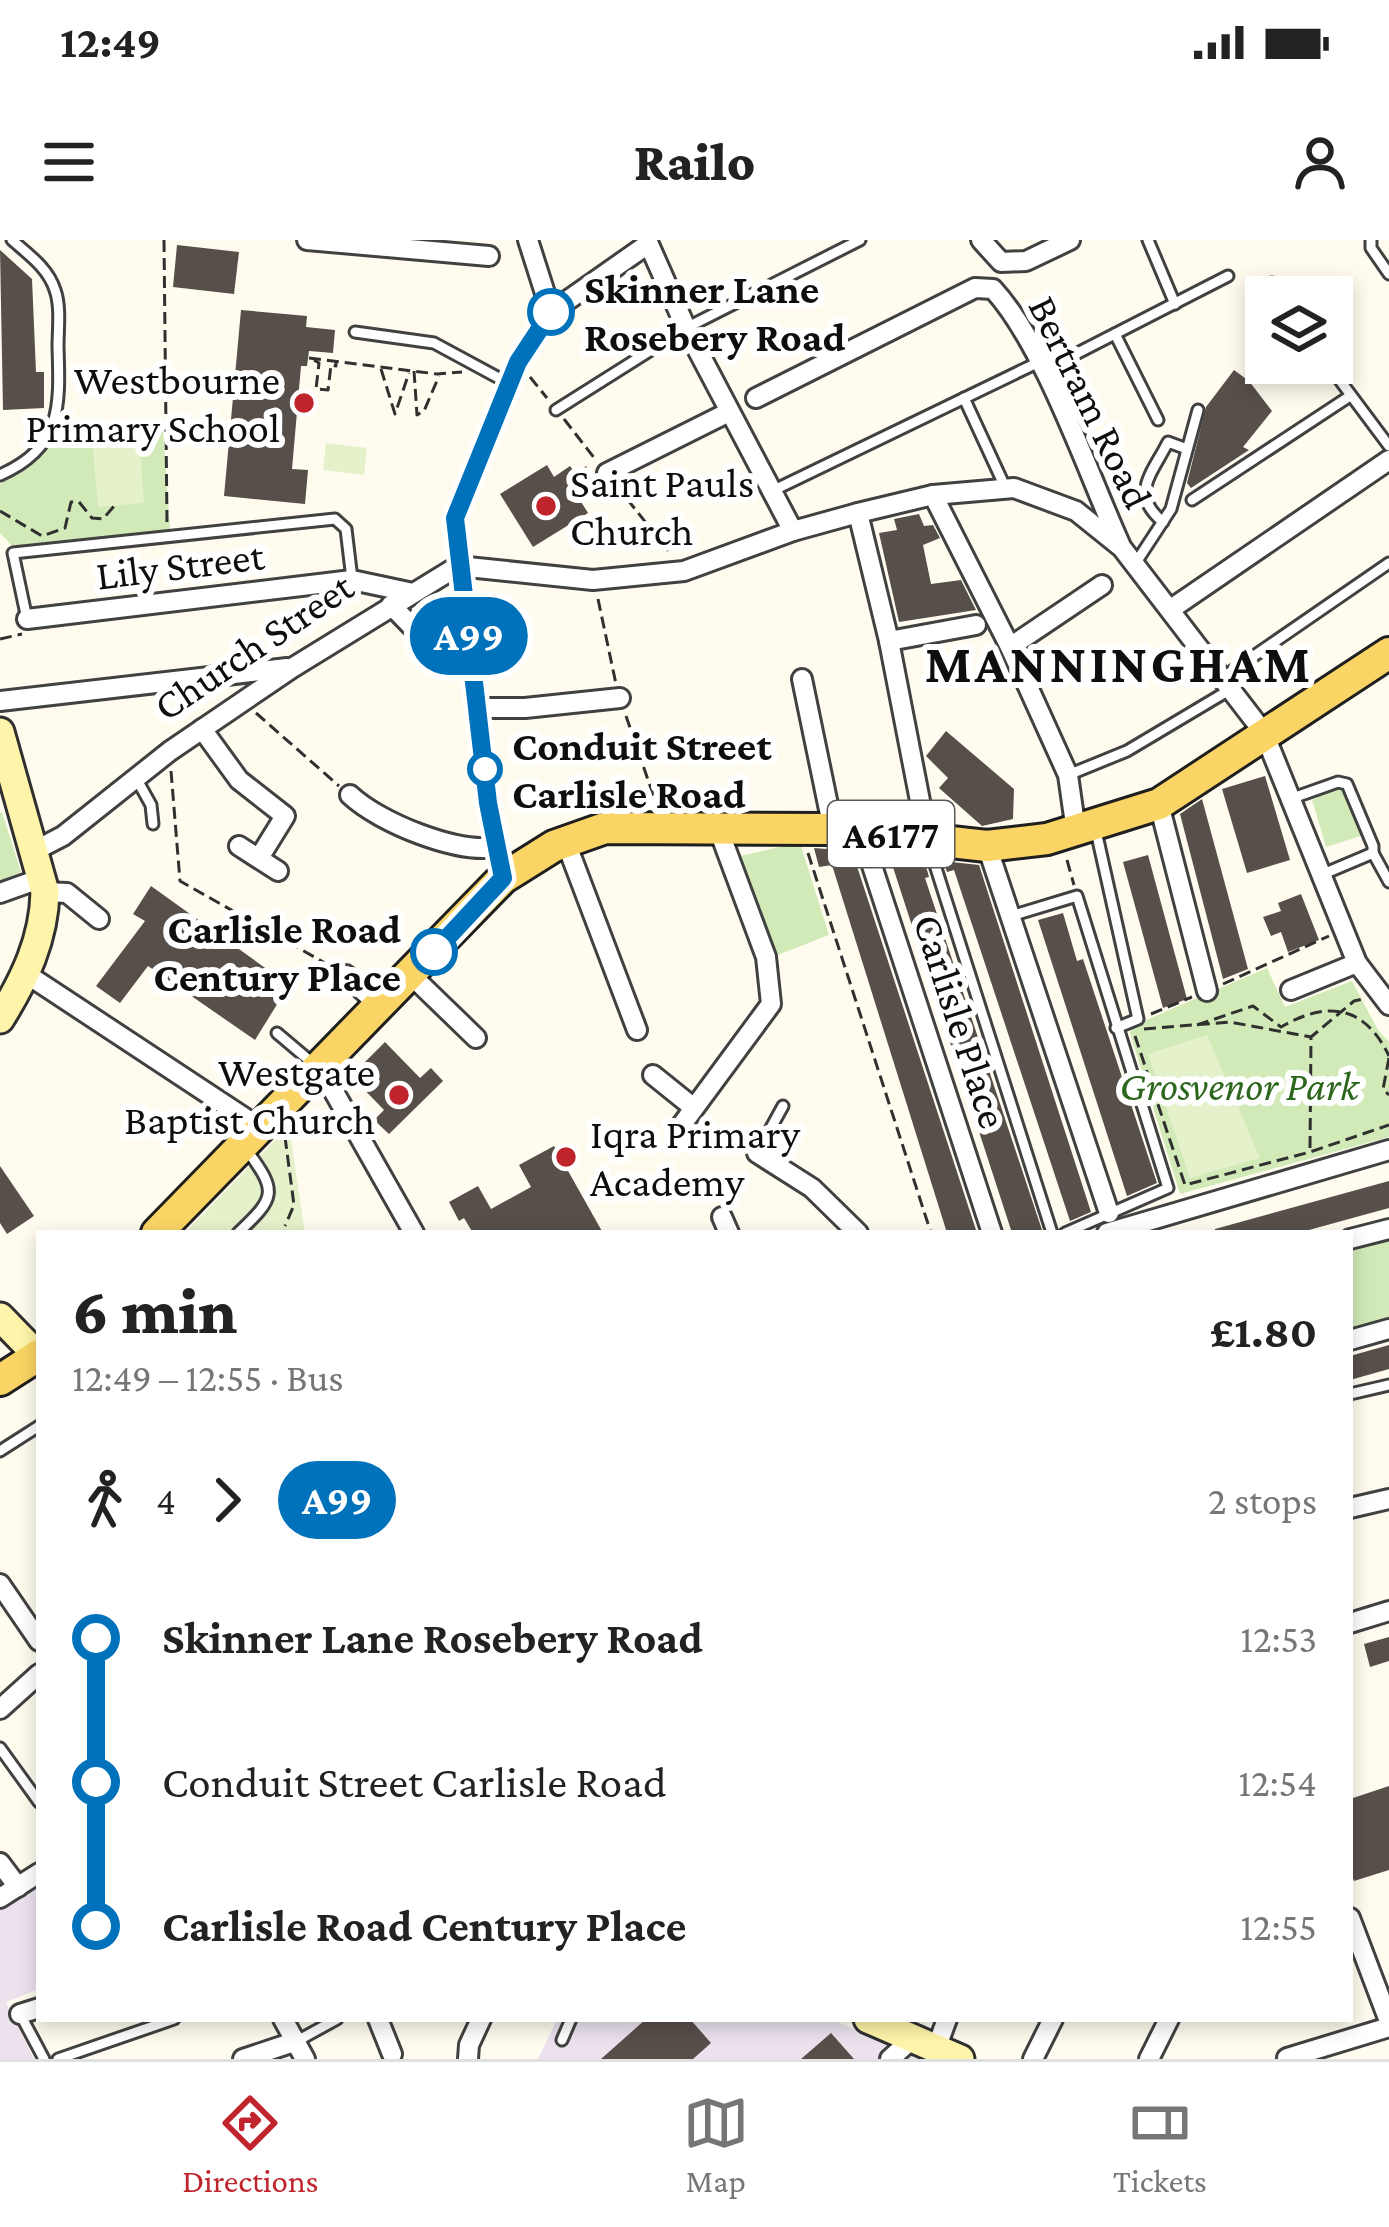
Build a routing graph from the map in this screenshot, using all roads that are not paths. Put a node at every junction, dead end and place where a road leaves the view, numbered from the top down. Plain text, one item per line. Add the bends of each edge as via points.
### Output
1 (12, 240) edge
2 (307, 240) edge
3 (529, 240) edge
4 (860, 240) edge
5 (981, 240) edge
6 (1070, 240) edge
7 (1148, 240) edge
8 (1371, 240) edge
9 (647, 242) edge
10 (387, 244) edge
11 (489, 256) dead end
12 (1389, 274) edge
13 (1228, 276) dead end
14 (1175, 304) junction
15 (551, 312) junction
16 (686, 328) junction
17 (355, 332) dead end
18 (1115, 334) junction
19 (1039, 362) junction
20 (508, 383) junction
21 (1341, 384) edge
22 (1350, 397) junction
23 (756, 398) dead end
24 (964, 398) junction
25 (556, 410) dead end
26 (1198, 410) dead end
27 (729, 412) junction
28 (1158, 420) dead end
29 (1389, 446) edge
30 (1187, 449) junction
31 (1389, 460) edge
32 (608, 473) road end
33 (0, 475) edge
34 (1006, 489) junction
35 (770, 492) junction
36 (933, 495) junction
37 (1192, 500) dead end
38 (858, 513) junction
39 (1163, 522) junction
40 (793, 531) junction
41 (1122, 548) junction
42 (1389, 563) edge
43 (1135, 565) junction
44 (458, 566) junction
45 (352, 580) junction
46 (1102, 585) dead end
47 (413, 592) junction
48 (392, 605) junction
49 (1172, 609) junction
50 (58, 616) junction
51 (27, 619) joint
52 (976, 625) dead end
53 (62, 639) dead end
54 (889, 640) junction
55 (430, 645) dead end
56 (1010, 647) junction
57 (1389, 653) edge
58 (292, 668) junction
59 (802, 680) dead end
60 (1227, 684) junction
61 (620, 698) dead end
62 (0, 700) edge
63 (480, 708) junction
64 (202, 729) junction
65 (0, 732) edge
66 (1264, 733) junction
67 (1068, 775) junction
68 (136, 778) junction
69 (350, 795) road end
70 (10, 797) edge
71 (1290, 799) junction
72 (1159, 804) junction
73 (153, 824) dead end
74 (718, 828) junction
75 (847, 830) junction
76 (1077, 831) junction
77 (927, 837) junction
78 (565, 840) junction
79 (239, 846) dead end
80 (987, 846) junction
81 (497, 848) junction
82 (1373, 854) junction
83 (259, 858) junction
84 (278, 872) dead end
85 (41, 873) junction
86 (1321, 875) junction
87 (503, 878) junction
88 (1389, 882) edge
89 (0, 893) edge
90 (1010, 916) junction
91 (99, 919) dead end
92 (1357, 963) junction
93 (346, 975) road end
94 (412, 976) junction
95 (16, 979) edge
96 (1292, 990) dead end
97 (1207, 991) road end
98 (1383, 997) edge
99 (381, 1006) junction
100 (0, 1019) edge
101 (1116, 1028) junction
102 (637, 1030) dead end
103 (277, 1033) dead end
104 (476, 1038) dead end
105 (321, 1069) junction
106 (653, 1075) dead end
107 (783, 1106) dead end
108 (694, 1108) junction
109 (259, 1129) junction
110 (678, 1130) dead end
111 (1389, 1150) edge
112 (757, 1153) joint
113 (1108, 1223) edge
114 (1389, 1229) edge
115 (160, 1230) edge
116 (241, 1230) edge
117 (413, 1230) edge
118 (855, 1230) edge
119 (991, 1230) edge
120 (1051, 1230) edge
121 (1078, 1230) edge
122 (1353, 1238) edge
123 (0, 1317) edge
124 (1389, 1329) edge
125 (1353, 1339) edge
126 (36, 1354) edge
127 (36, 1357) edge
128 (0, 1380) edge
129 (1389, 1385) edge
130 (1353, 1393) edge
131 (36, 1428) edge
132 (0, 1451) edge
133 (1389, 1499) edge
134 (1353, 1507) edge
135 (0, 1584) edge
136 (1389, 1611) edge
137 (1353, 1621) edge
138 (36, 1637) edge
139 (36, 1677) edge
140 (0, 1709) edge
141 (0, 1748) edge
142 (36, 1798) edge
143 (0, 1862) edge
144 (36, 1875) edge
145 (9, 1893) edge
146 (1353, 1924) edge
147 (1383, 1987) edge
148 (30, 2011) edge
149 (165, 2022) edge
150 (286, 2022) edge
151 (334, 2022) edge
152 (378, 2022) edge
153 (480, 2022) edge
154 (571, 2022) edge
155 (875, 2022) edge
156 (1052, 2022) edge
157 (1167, 2022) edge
158 (1389, 2024) edge
159 (562, 2040) dead end
160 (936, 2049) edge
161 (301, 2050) edge
162 (392, 2054) dead end
163 (1287, 2058) edge
164 (44, 2059) edge
165 (58, 2059) edge
166 (243, 2059) edge
167 (468, 2059) edge
168 (890, 2059) edge
169 (1033, 2059) edge
170 (1149, 2059) edge

1 - 33 lane via 43,267 56,292 60,399 52,432
2 - 10 street
3 - 15 street
4 - 16 lane
5 - 6 street, Bertram Road via 1001,262 1026,261
7 - 14 lane
8 - 12 lane
9 - 15 street
9 - 16 street
10 - 11 street
13 - 14 lane
14 - 18 lane
15 - 20 street
16 - 25 lane
16 - 27 street
17 - 20 lane via 434,343
18 - 19 lane via 1062,361
18 - 28 lane
19 - 23 street, Bertram Road via 1009,306 993,289 975,288
19 - 24 lane
19 - 41 street, Bertram Road
20 - 44 street via 455,518
21 - 22 lane
22 - 29 lane
22 - 37 lane
24 - 34 lane
24 - 35 lane
26 - 30 lane
27 - 32 street
27 - 35 street
30 - 39 lane
30 - 39 lane via 1168,442 1144,489
31 - 49 street
34 - 36 street
34 - 41 street via 1076,511
35 - 40 street
36 - 38 street
36 - 56 street
38 - 40 street
38 - 54 street
39 - 43 lane
40 - 44 street via 684,572 593,580
41 - 43 street
42 - 60 lane
43 - 49 street
44 - 47 street, Church Street
44 - 63 street
45 - 47 street, Lily Street
45 - 50 street, Lily Street
45 - 51 lane via 346,529 335,519 13,553
46 - 56 street
47 - 48 street, Church Street
48 - 55 street
48 - 58 street, Church Street
49 - 60 street
50 - 51 street, Lily Street
50 - 53 street
52 - 54 street
54 - 77 street
56 - 67 street
57 - 66 main road, A6177
58 - 62 street
58 - 64 street, Church Street
59 - 75 street, Carlisle Place
60 - 66 street
60 - 67 lane via 1127,751
61 - 63 street
63 - 81 street
64 - 68 street, Church Street
64 - 83 street via 239,780 285,816
65 - 70 street
66 - 71 street
66 - 72 main road, A6177
67 - 76 street
68 - 73 lane
68 - 85 street, Church Street via 63,836
69 - 81 street via 369,812 473,852
70 - 85 street
71 - 82 lane via 1347,784
71 - 86 street
72 - 76 main road, A6177
72 - 97 street
74 - 75 main road, A6177
74 - 78 main road, A6177 via 604,828
74 - 108 street via 766,957 771,1004
75 - 77 main road, A6177
75 - 119 street, Carlisle Place
76 - 80 main road, A6177
76 - 101 lane via 1138,1019
77 - 80 main road, A6177
77 - 120 lane
78 - 87 main road, A6177
78 - 102 street
79 - 83 street
80 - 90 street
81 - 87 street
82 - 86 lane
82 - 88 lane
83 - 84 street
85 - 89 street, Church Street
85 - 91 street
85 - 95 street via 45,920
86 - 92 street
87 - 94 main road, A6177
90 - 101 lane via 1077,896
90 - 113 street
92 - 96 street
92 - 98 street
93 - 99 street
94 - 99 main road, A6177
94 - 104 street
95 - 100 street
95 - 109 street
99 - 105 main road, A6177
101 - 113 lane via 1168,1188
103 - 105 lane
105 - 109 main road, A6177
105 - 117 street
106 - 108 street
107 - 112 lane
108 - 110 street
109 - 115 main road, A6177
109 - 116 lane via 271,1192
111 - 113 street
112 - 118 street via 812,1188
113 - 121 lane
114 - 122 street
123 - 126 street
124 - 125 street
127 - 128 main road
129 - 130 lane
131 - 132 lane
133 - 134 street
135 - 138 street
136 - 137 street
139 - 140 street
141 - 142 lane
143 - 145 street
144 - 145 street
146 - 147 street
147 - 158 street
148 - 164 lane
149 - 165 lane
150 - 161 street
151 - 161 lane
152 - 162 street
153 - 167 street
154 - 159 lane
155 - 160 street
156 - 169 street
157 - 170 street
158 - 163 street
160 - 168 street
161 - 166 street

